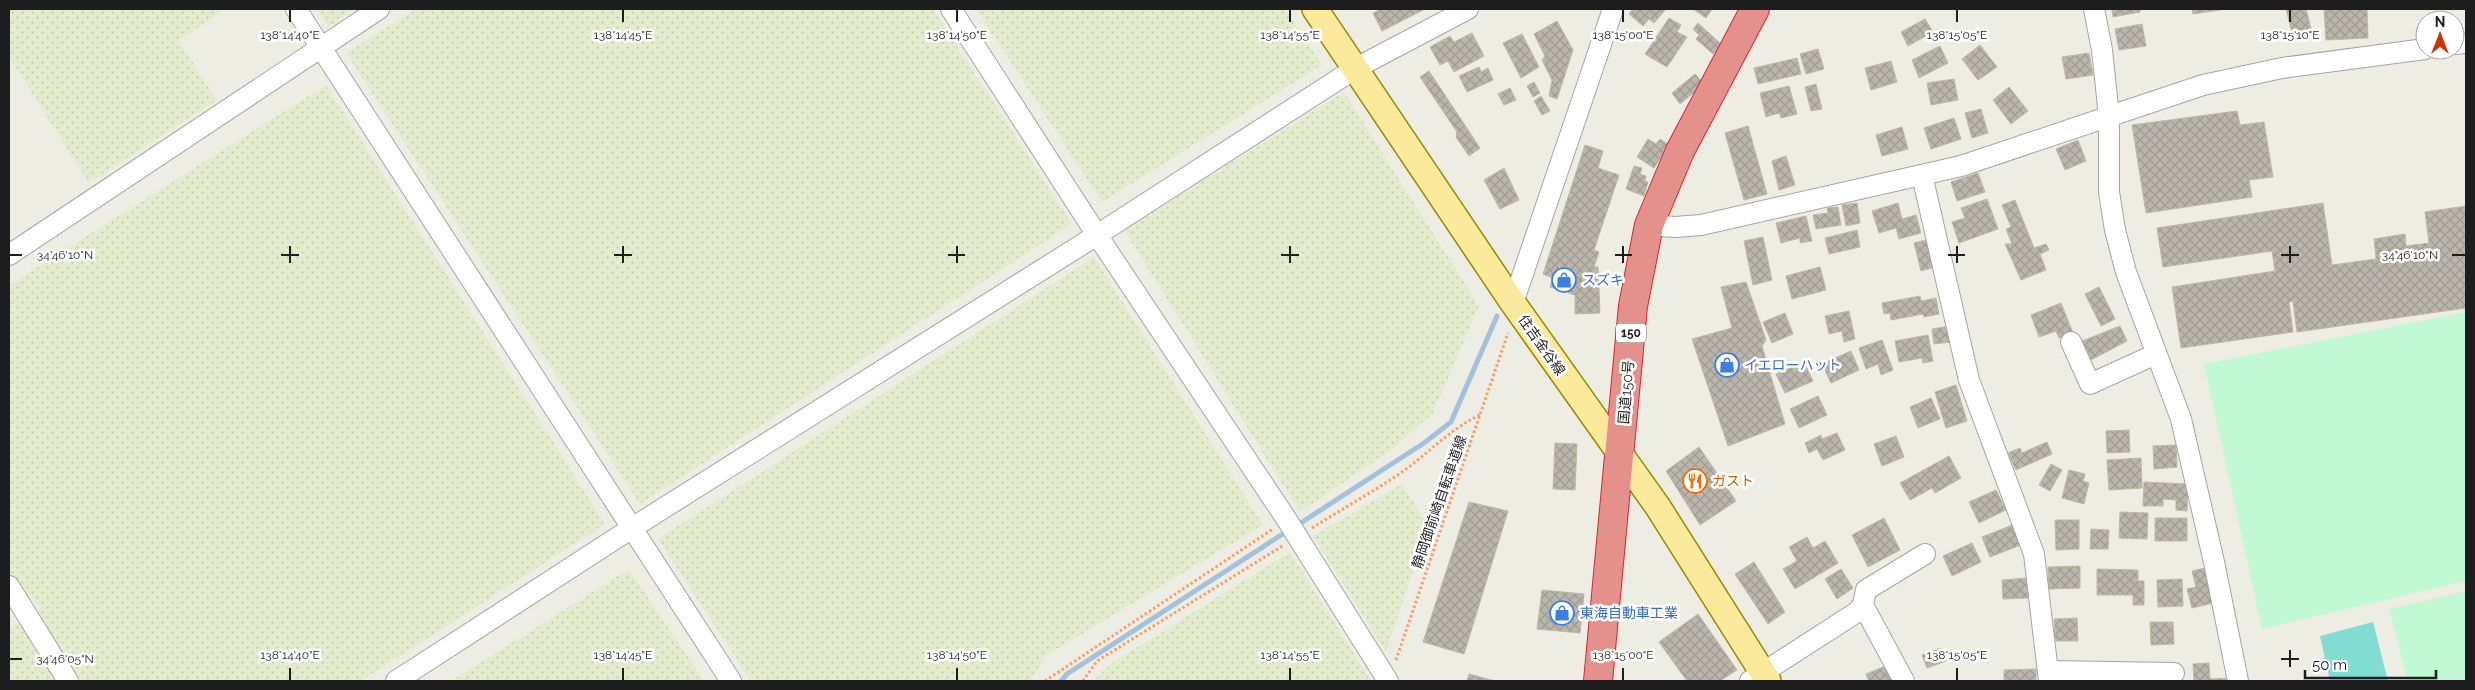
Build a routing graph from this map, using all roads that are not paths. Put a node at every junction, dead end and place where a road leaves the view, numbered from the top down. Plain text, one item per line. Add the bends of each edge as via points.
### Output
1 (296, 9) edge
2 (379, 9) edge
3 (951, 9) edge
4 (1315, 9) edge
5 (1468, 9) edge
6 (1613, 9) edge
7 (1755, 9) edge
8 (2094, 9) edge
9 (320, 47) junction
10 (2415, 49) edge
11 (1356, 68) junction
12 (2109, 116) junction
13 (1922, 175) junction
14 (1649, 225) junction
15 (1097, 235) junction
16 (9, 255) edge
17 (1513, 303) junction
18 (2071, 342) dead end
19 (2156, 354) junction
20 (1620, 455) junction
21 (632, 528) junction
22 (1925, 554) dead end
23 (9, 586) edge
24 (1862, 605) junction
25 (2174, 673) dead end
26 (2048, 676) edge
27 (1761, 679) edge
28 (68, 681) edge
29 (396, 681) edge
30 (731, 681) edge
31 (1388, 681) edge
32 (1598, 681) edge
33 (1904, 681) edge
34 (2238, 681) edge

1 - 9 street
2 - 9 street
3 - 15 street
4 - 11 main road, 住吉金谷線
5 - 11 street
6 - 17 street
7 - 14 highway, 国道150号 / 150 via 1680,151
8 - 12 street
9 - 16 street
9 - 21 street
10 - 12 street via 2282,68 2203,85
11 - 15 street
11 - 17 main road, 住吉金谷線
12 - 13 street via 1961,166
12 - 19 street via 2109,192 2115,230 2126,272
13 - 14 street via 1700,225
13 - 26 street via 1969,380 2034,554
14 - 20 highway, 国道150号 / 150 via 1633,306
15 - 21 street
15 - 31 street via 1290,526
17 - 20 main road, 住吉金谷線
18 - 19 street via 2090,384
19 - 34 street via 2181,419
20 - 27 main road, 住吉金谷線 via 1658,507
20 - 32 highway, 国道150号 / 150
21 - 29 street
21 - 30 street
22 - 24 street via 1866,590
23 - 28 street
24 - 27 street
24 - 33 street
25 - 26 street

